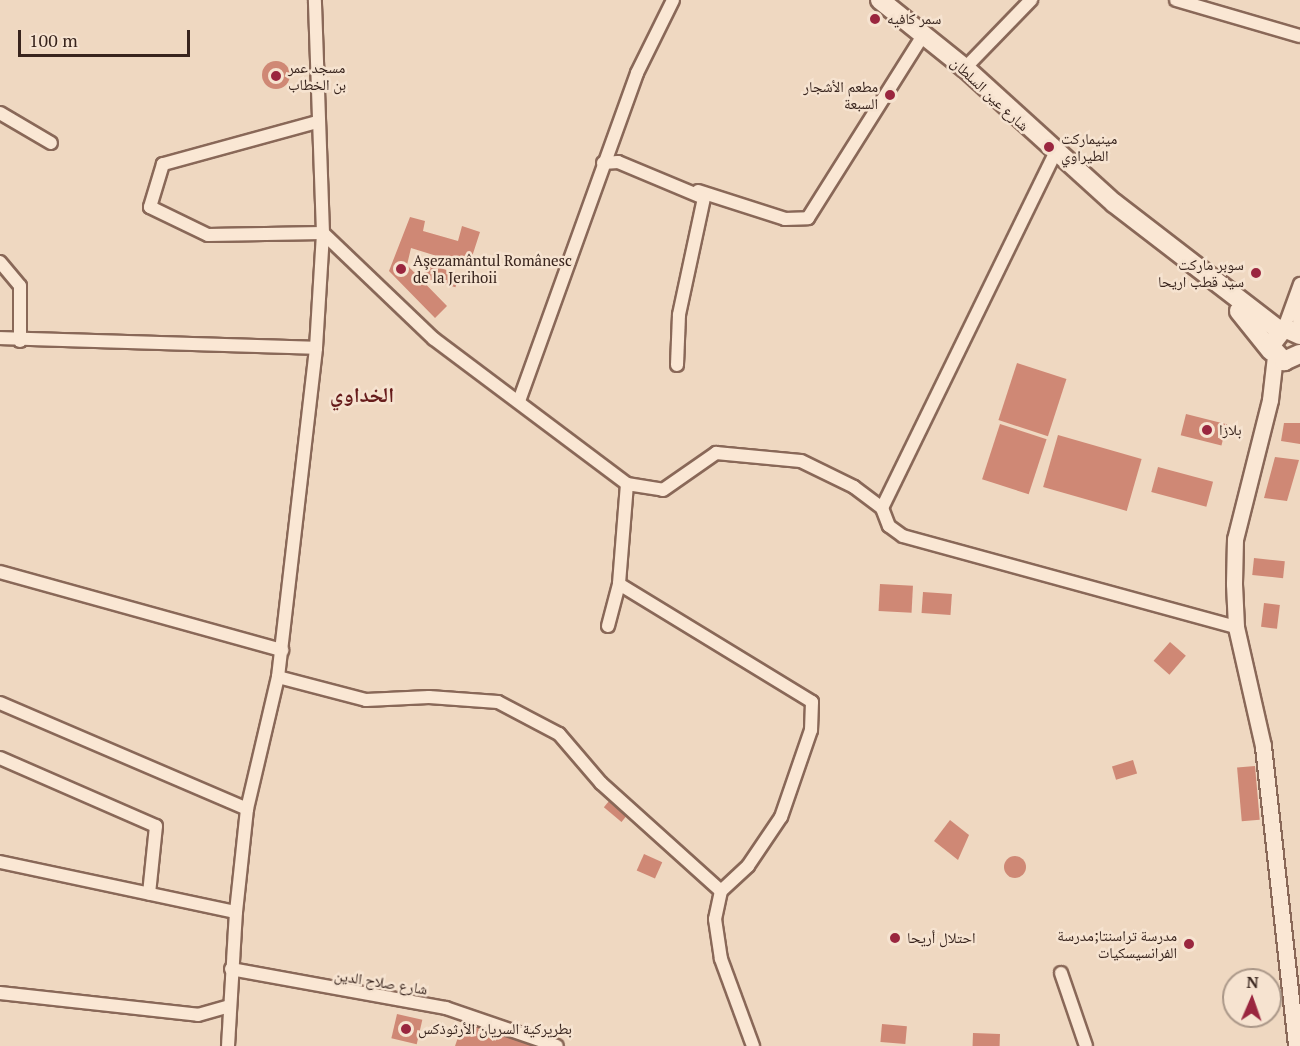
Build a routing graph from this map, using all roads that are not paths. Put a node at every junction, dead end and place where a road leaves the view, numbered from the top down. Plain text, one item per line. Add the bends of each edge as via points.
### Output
1 (315, 0) edge
2 (673, 0) edge
3 (880, 0) edge
4 (1031, 0) edge
5 (1176, 0) edge
6 (1300, 36) edge
7 (922, 37) junction
8 (965, 68) junction
9 (0, 113) edge
10 (317, 122) junction
11 (51, 143) dead end
12 (1055, 153) junction
13 (603, 163) junction
14 (698, 191) junction
15 (723, 200) junction
16 (705, 207) junction
17 (323, 233) junction
18 (0, 262) edge
19 (1211, 281) junction
20 (1300, 284) edge
21 (1300, 290) edge
22 (1291, 332) edge
23 (0, 338) edge
24 (20, 341) junction
25 (316, 348) junction
26 (1288, 357) edge
27 (677, 365) dead end
28 (519, 401) junction
29 (627, 484) junction
30 (882, 508) junction
31 (0, 572) edge
32 (619, 584) junction
33 (608, 626) dead end
34 (1236, 627) junction
35 (282, 650) junction
36 (278, 677) junction
37 (0, 703) edge
38 (0, 758) edge
39 (248, 809) junction
40 (0, 862) edge
41 (721, 891) junction
42 (149, 894) junction
43 (236, 912) junction
44 (231, 969) junction
45 (1061, 973) dead end
46 (0, 993) edge
47 (230, 1006) junction
48 (228, 1046) edge
49 (557, 1046) edge
50 (753, 1046) edge
51 (1086, 1046) edge
52 (1296, 1046) edge

1 - 10 street
2 - 13 street via 637,73
3 - 7 main road, شارع عين السلطان
4 - 8 street
5 - 6 street
7 - 8 main road, شارع عين السلطان
7 - 15 street via 808,218 794,221
8 - 12 main road, شارع عين السلطان
9 - 11 street
10 - 17 street
10 - 17 street via 163,165 150,207 208,235
12 - 19 main road, شارع عين السلطان
12 - 30 street
13 - 14 street via 618,162
13 - 28 street
14 - 15 street
14 - 16 street
15 - 16 street
16 - 27 street via 679,315
17 - 25 street
17 - 28 street via 434,339
18 - 24 street via 20,286
19 - 22 main road, شارع عين السلطان
19 - 26 main road, شارع عين السلطان
20 - 22 street
21 - 22 street
22 - 26 main road
23 - 24 street
24 - 25 street
25 - 35 street
26 - 34 street via 1270,400 1235,539
28 - 29 street
29 - 30 street via 663,490 706,458 738,452 810,465 838,477
29 - 32 street
30 - 34 street via 894,531 927,545
31 - 35 street
32 - 33 street
32 - 41 street via 812,702 811,730 781,817 748,866
34 - 52 street via 1263,746
35 - 36 street
36 - 39 street
36 - 41 street via 366,700 469,698 531,716 559,734 601,783
37 - 39 street
38 - 42 street via 156,826
39 - 43 street
40 - 42 street
41 - 50 street via 715,919 720,959
42 - 43 street
43 - 44 street
44 - 47 street
44 - 49 street, شارع صلاح الدين via 447,1008
45 - 51 street
46 - 47 street via 198,1015
47 - 48 street

